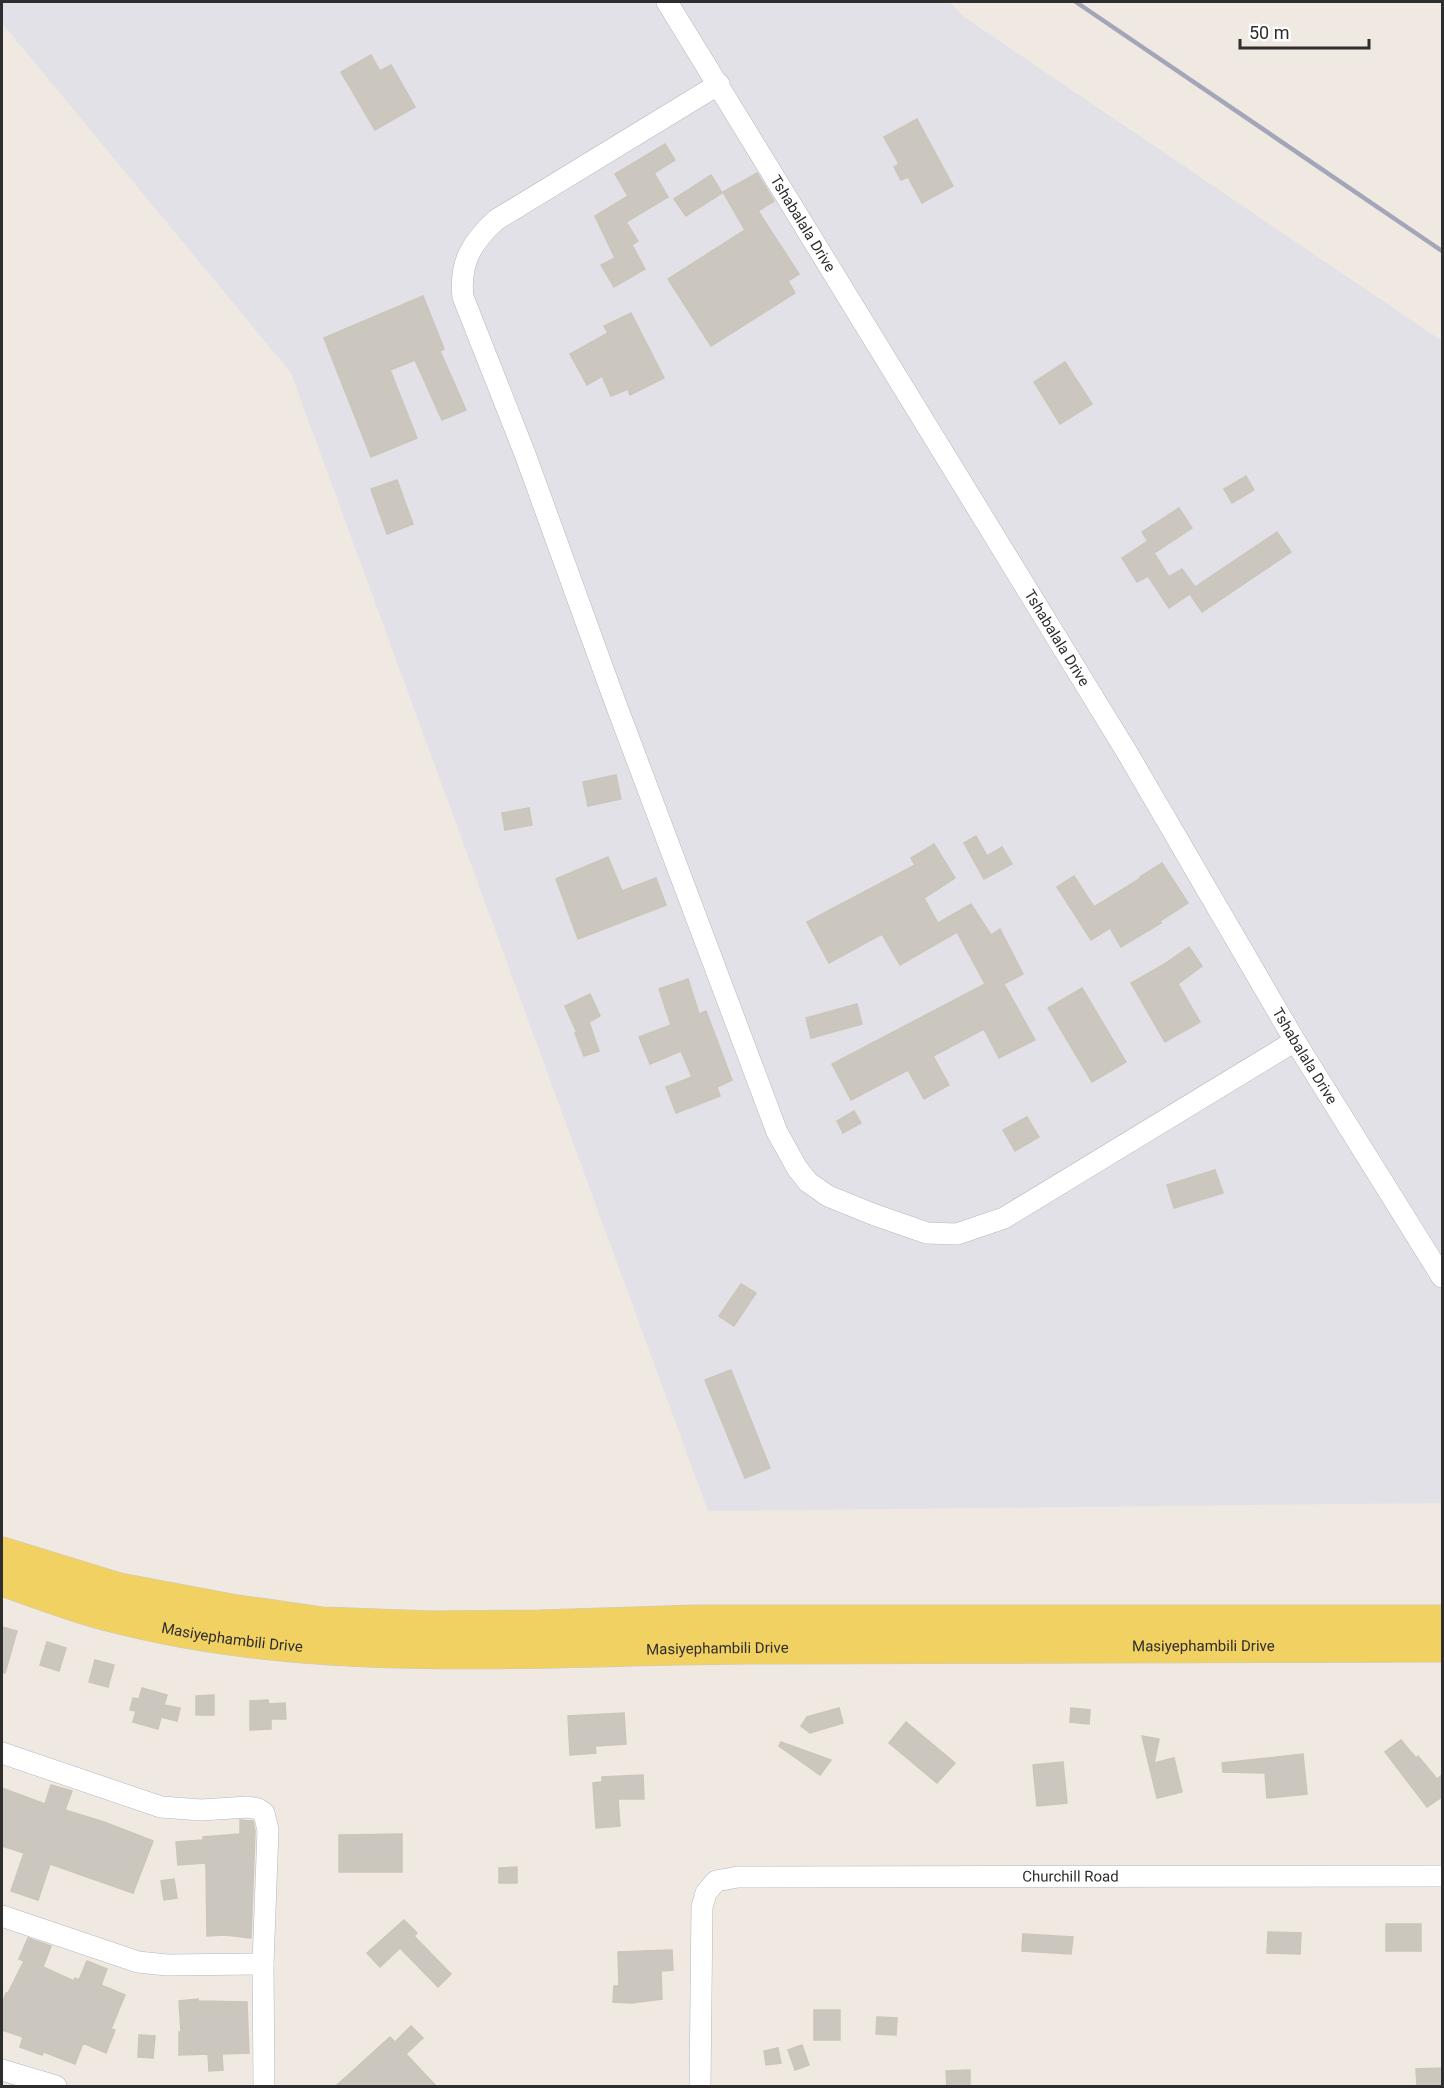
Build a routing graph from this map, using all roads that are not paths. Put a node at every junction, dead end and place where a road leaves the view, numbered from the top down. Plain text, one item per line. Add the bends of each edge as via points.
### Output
1 (667, 2) edge
2 (719, 84) junction
3 (1295, 1041) junction
4 (1443, 1277) edge
5 (2, 1553) edge
6 (2, 1580) edge
7 (1443, 1621) edge
8 (1443, 1646) edge
9 (2, 1753) edge
10 (1443, 1876) edge
11 (2, 1916) edge
12 (263, 1965) junction
13 (2, 2070) edge
14 (56, 2086) edge
15 (264, 2086) edge
16 (700, 2086) edge

1 - 2 street, Tshabalala Drive
2 - 3 street, Tshabalala Drive via 1128,754
2 - 3 street via 496,220 469,252 461,281 463,297 777,1132 797,1168 808,1182 828,1196 927,1233 957,1234 1004,1218
3 - 4 street, Tshabalala Drive
5 - 7 main road, Masiyephambili Drive via 119,1589 322,1623 432,1627 696,1621
6 - 8 main road, Masiyephambili Drive via 88,1610 147,1624 322,1648 433,1653 806,1647
9 - 12 street via 161,1807 249,1807 264,1813 268,1830
10 - 16 street, Churchill Road via 738,1877 716,1881 706,1893 702,1907
11 - 12 street via 138,1962
12 - 15 street
13 - 14 street

